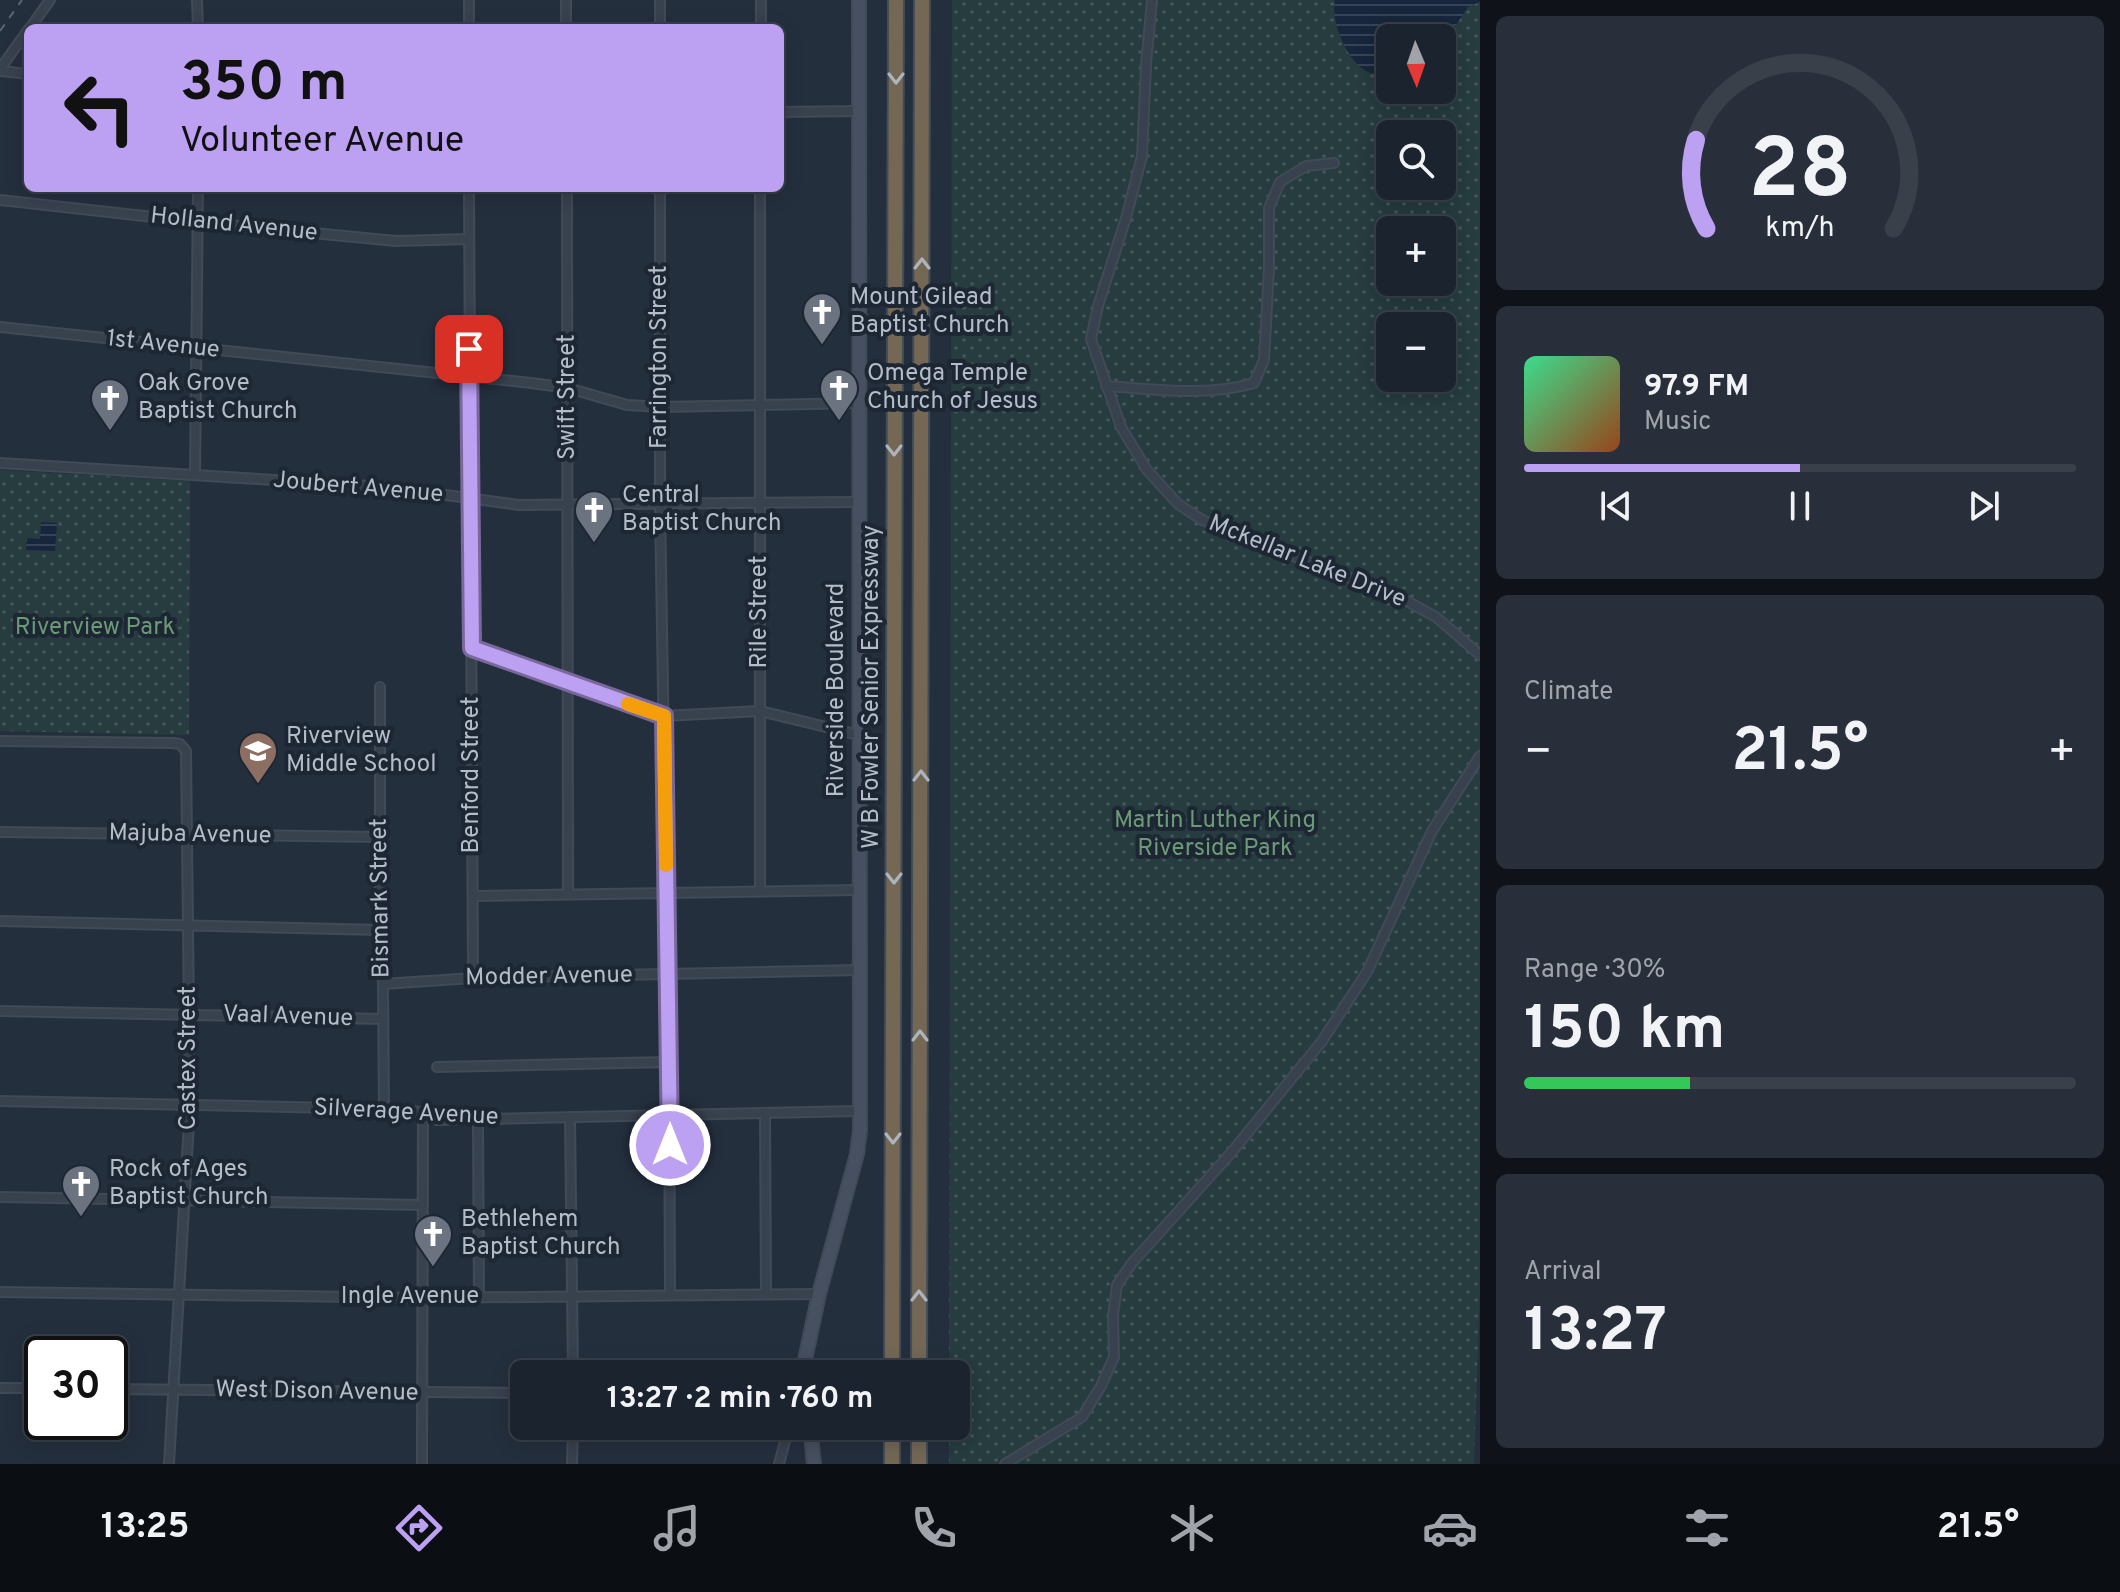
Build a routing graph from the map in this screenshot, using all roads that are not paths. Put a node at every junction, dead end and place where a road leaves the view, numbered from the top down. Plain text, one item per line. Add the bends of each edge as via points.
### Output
1 (50, 0) edge
2 (197, 0) edge
3 (469, 0) edge
4 (566, 0) edge
5 (660, 0) edge
6 (761, 0) edge
7 (859, 0) edge
8 (896, 0) edge
9 (922, 0) edge
10 (1152, 0) edge
11 (33, 24) edge
12 (198, 24) edge
13 (469, 24) edge
14 (566, 24) edge
15 (660, 24) edge
16 (761, 24) edge
17 (24, 36) edge
18 (0, 70) edge
19 (24, 73) edge
20 (858, 111) junction
21 (784, 112) edge
22 (1334, 163) dead end
23 (198, 192) edge
24 (469, 192) edge
25 (567, 192) edge
26 (660, 192) edge
27 (760, 192) edge
28 (0, 200) edge
29 (198, 222) junction
30 (469, 239) junction
31 (0, 327) edge
32 (197, 349) junction
33 (469, 376) junction
34 (1106, 386) junction
35 (568, 388) junction
36 (859, 403) junction
37 (760, 405) junction
38 (661, 407) junction
39 (0, 463) edge
40 (195, 475) junction
41 (472, 499) junction
42 (859, 502) junction
43 (759, 503) junction
44 (660, 505) junction
45 (569, 506) junction
46 (472, 648) junction
47 (1479, 651) edge
48 (569, 682) junction
49 (380, 687) dead end
50 (760, 711) junction
51 (664, 716) junction
52 (859, 735) junction
53 (0, 741) edge
54 (1480, 756) edge
55 (0, 832) edge
56 (187, 835) junction
57 (379, 837) junction
58 (858, 890) junction
59 (760, 891) junction
60 (666, 893) junction
61 (568, 894) junction
62 (473, 896) junction
63 (0, 921) edge
64 (188, 925) junction
65 (380, 930) junction
66 (859, 970) junction
67 (668, 975) junction
68 (473, 978) junction
69 (383, 984) junction
70 (0, 1011) edge
71 (189, 1014) junction
72 (383, 1019) junction
73 (669, 1062) junction
74 (437, 1067) dead end
75 (0, 1101) edge
76 (190, 1105) junction
77 (384, 1109) junction
78 (860, 1111) junction
79 (423, 1112) junction
80 (765, 1113) junction
81 (670, 1115) junction
82 (570, 1117) junction
83 (478, 1119) junction
84 (0, 1197) edge
85 (186, 1200) junction
86 (422, 1205) junction
87 (0, 1292) edge
88 (766, 1294) junction
89 (819, 1294) junction
90 (179, 1295) junction
91 (670, 1295) junction
92 (571, 1296) junction
93 (479, 1297) junction
94 (423, 1298) junction
95 (573, 1360) edge
96 (805, 1360) edge
97 (892, 1360) edge
98 (919, 1360) edge
99 (0, 1388) edge
100 (24, 1388) edge
101 (128, 1389) edge
102 (173, 1390) junction
103 (510, 1393) edge
104 (422, 1394) junction
105 (573, 1440) edge
106 (785, 1440) edge
107 (811, 1440) edge
108 (892, 1440) edge
109 (919, 1440) edge
110 (169, 1464) edge
111 (422, 1464) edge
112 (572, 1464) edge
113 (779, 1464) edge
114 (814, 1464) edge
115 (892, 1464) edge
116 (919, 1464) edge
117 (1005, 1464) edge

1 - 11 street
2 - 12 street
3 - 13 street
4 - 14 street
5 - 15 street
6 - 16 street
7 - 20 street, Riverside Boulevard
8 -> 97 highway, W B Fowler Senior Expressway
98 -> 9 highway, W B Fowler Senior Expressway
10 - 34 street, Mckellar Lake Drive via 1142,156 1091,339
17 - 18 street
18 - 19 street
20 - 21 street
20 - 36 street, Riverside Boulevard
22 - 34 street via 1306,166 1280,182 1269,208 1264,360 1254,383 1183,391
23 - 29 street
24 - 30 street, Benford Street
25 - 35 street, Swift Street
26 - 38 street, Farrington Street
27 - 37 street, Rile Street
28 - 29 street, Holland Avenue
29 - 30 street, Holland Avenue via 396,241
29 - 32 street
30 - 33 street, Benford Street
31 - 32 street, 1st Avenue
32 - 33 street, 1st Avenue
32 - 40 street
33 - 35 street, 1st Avenue
33 - 41 street, Benford Street
34 - 47 street, Mckellar Lake Drive via 1121,427 1147,470 1178,504 1202,520 1405,600
35 - 38 street, 1st Avenue via 627,405
35 - 45 street, Swift Street
36 - 37 street, 1st Avenue
36 - 42 street, Riverside Boulevard
37 - 38 street, 1st Avenue
37 - 43 street, Rile Street
38 - 44 street, Farrington Street
39 - 40 street, Joubert Avenue
40 - 41 street, Joubert Avenue via 387,487
41 - 45 street, Joubert Avenue
41 - 46 street, Benford Street
42 - 43 street, Joubert Avenue
42 - 52 street, Riverside Boulevard
43 - 44 street, Joubert Avenue
43 - 50 street, Rile Street
44 - 45 street, Joubert Avenue
44 - 51 street, Farrington Street
45 - 48 street, Swift Street
46 - 48 street
46 - 62 street, Benford Street
48 - 51 street
48 - 61 street, Swift Street
49 - 57 street, Bismark Street
50 - 51 street
50 - 52 street
50 - 59 street, Rile Street
51 - 60 street, Farrington Street
52 - 58 street, Riverside Boulevard
53 - 56 street, Castex Street via 173,743 185,748
54 - 117 street via 1432,831 1367,972 1322,1041 1117,1285 1114,1357 1082,1417
55 - 56 street, Majuba Avenue
56 - 57 street, Majuba Avenue
56 - 64 street, Castex Street
57 - 65 street, Bismark Street
58 - 59 street
58 - 66 street, Riverside Boulevard
59 - 60 street
60 - 61 street
60 - 67 street, Farrington Street
61 - 62 street
62 - 68 street, Benford Street
63 - 64 street
64 - 65 street
64 - 71 street, Castex Street
65 - 69 street, Bismark Street
66 - 67 street, Modder Avenue
66 - 78 street, Riverside Boulevard
67 - 68 street, Modder Avenue
67 - 73 street, Farrington Street
68 - 69 street, Modder Avenue
69 - 72 street, Bismark Street
70 - 71 street, Vaal Avenue
71 - 72 street, Vaal Avenue
71 - 76 street, Castex Street
72 - 77 street, Bismark Street
73 - 74 street
73 - 81 street, Farrington Street
75 - 76 street, Silverage Avenue
76 - 77 street, Silverage Avenue
76 - 85 street, Castex Street
77 - 79 street, Silverage Avenue
78 - 80 street, Silverage Avenue
78 - 89 street, Riverside Boulevard via 857,1154
79 - 83 street, Silverage Avenue via 437,1120
79 - 86 street
80 - 81 street, Silverage Avenue
80 - 88 street
81 - 82 street, Silverage Avenue
81 - 91 street, Farrington Street
82 - 83 street, Silverage Avenue
82 - 92 street
83 - 93 street
84 - 85 street
85 - 86 street
85 - 90 street, Castex Street
86 - 94 street
87 - 90 street, Ingle Avenue
88 - 89 street, Ingle Avenue
88 - 91 street, Ingle Avenue
89 - 96 street, Riverside Boulevard
90 - 94 street, Ingle Avenue
90 - 102 street, Castex Street
91 - 92 street, Ingle Avenue
92 - 93 street, Ingle Avenue
92 - 95 street
93 - 94 street, Ingle Avenue
94 - 104 street
99 - 100 street
101 - 102 street, West Dison Avenue
102 - 104 street, West Dison Avenue
102 - 110 street, Castex Street
103 - 104 street, West Dison Avenue
104 - 111 street
105 - 112 street
106 - 113 street
107 - 114 street
108 - 115 highway
109 - 116 highway

